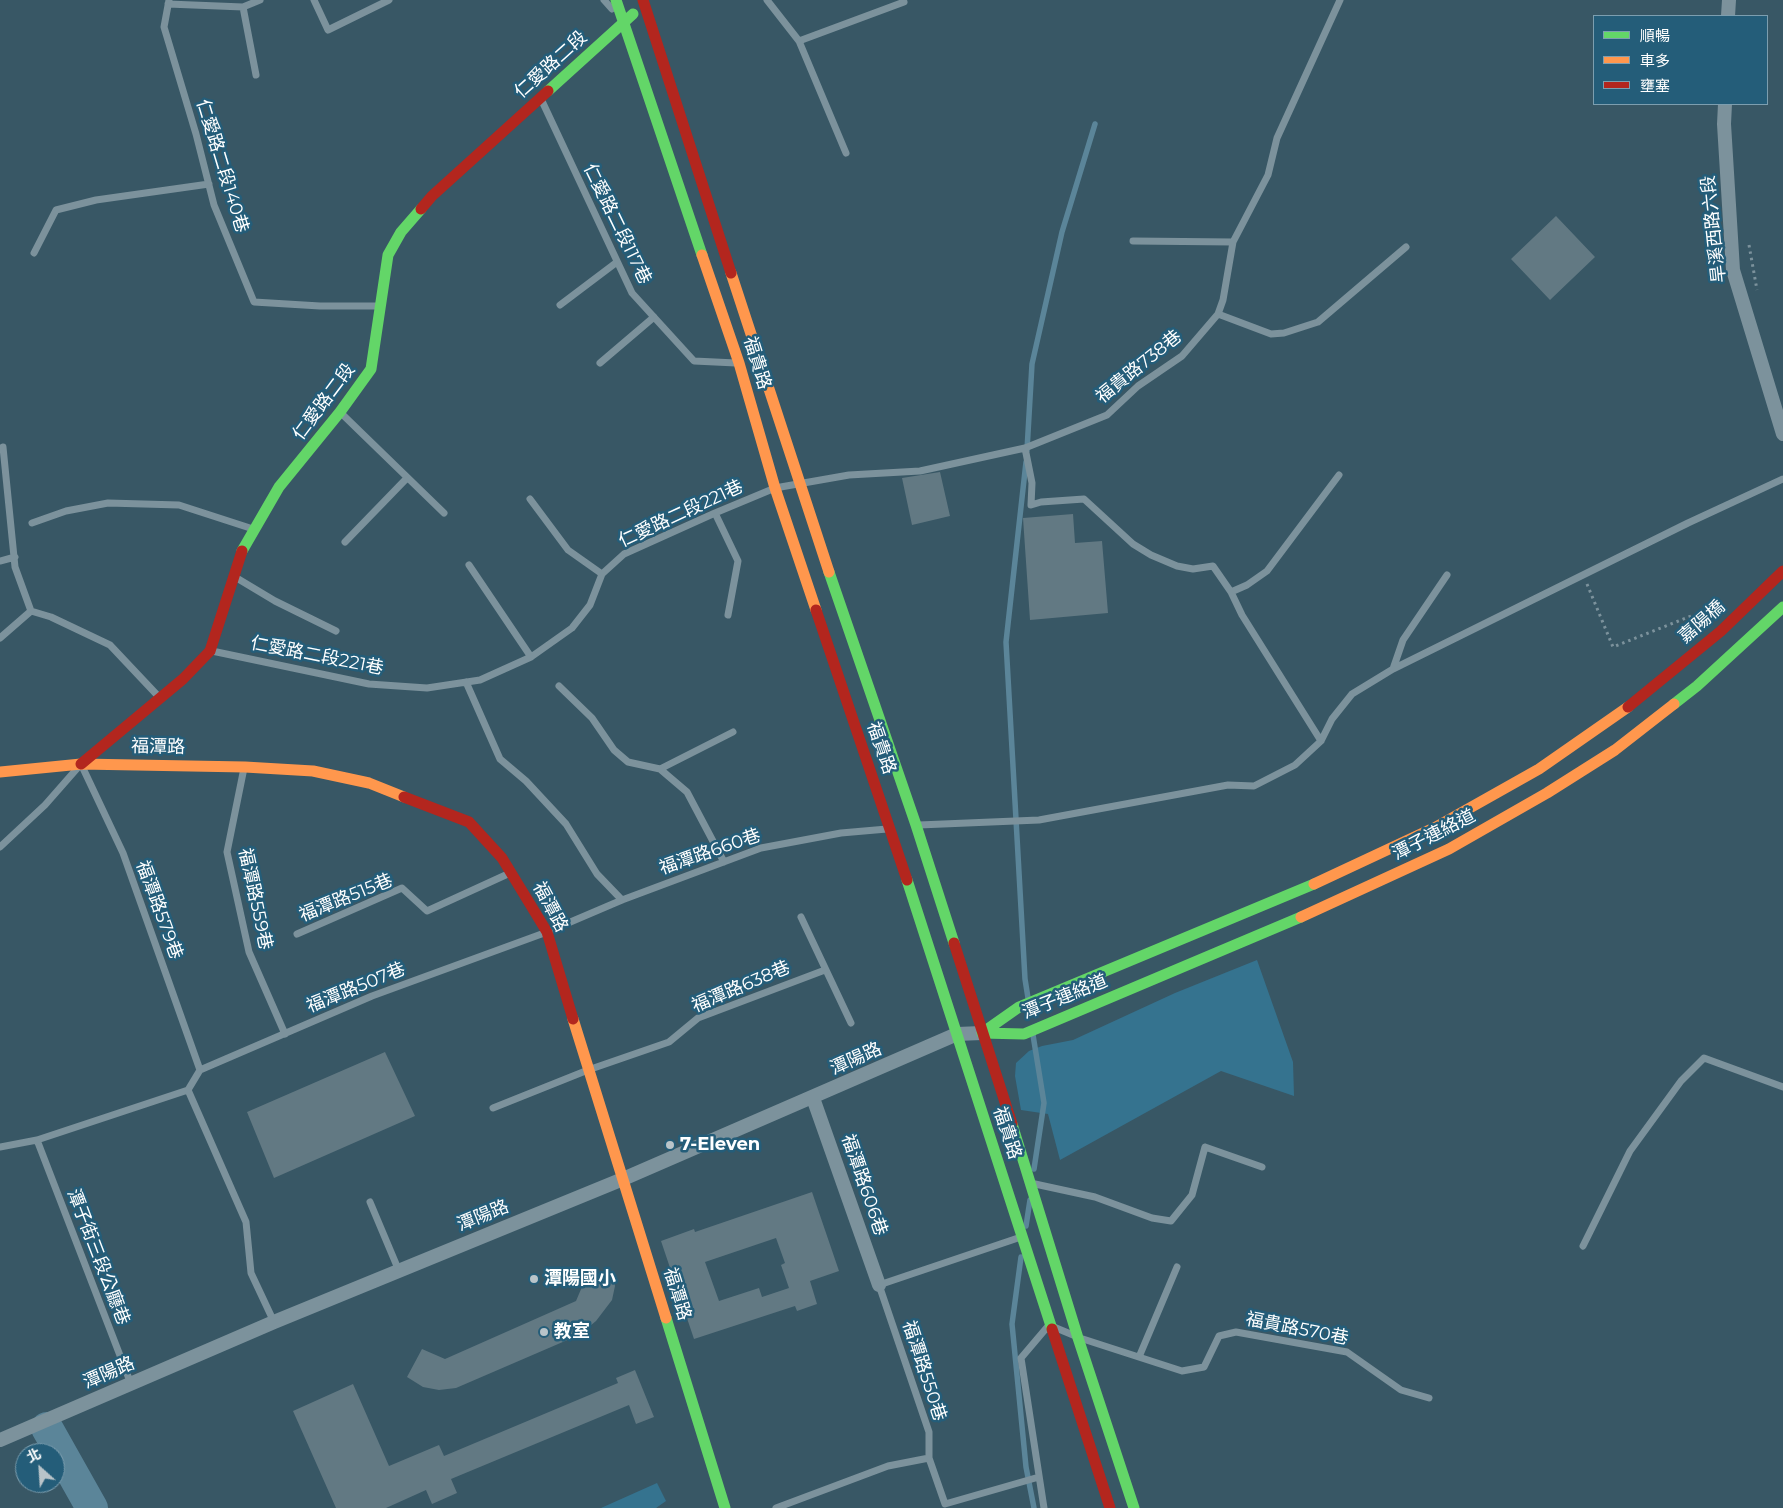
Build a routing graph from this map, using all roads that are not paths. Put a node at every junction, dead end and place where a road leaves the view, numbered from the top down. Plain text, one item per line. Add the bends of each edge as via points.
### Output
1 (260, 0) edge
2 (314, 0) edge
3 (389, 0) edge
4 (604, 0) edge
5 (616, 0) edge
6 (766, 0) edge
7 (1340, 0) edge
8 (1729, 0) edge
9 (645, 1) edge
10 (169, 2) edge
11 (904, 2) dead end
12 (243, 7) junction
13 (1728, 15) edge
14 (624, 22) junction
15 (799, 41) junction
16 (256, 75) dead end
17 (541, 99) junction
18 (1725, 105) edge
19 (846, 152) dead end
20 (209, 184) junction
21 (1133, 241) dead end
22 (1233, 242) junction
23 (1406, 248) dead end
24 (34, 253) dead end
25 (617, 262) junction
26 (560, 305) dead end
27 (382, 306) junction
28 (1218, 314) junction
29 (654, 317) junction
30 (600, 363) dead end
31 (739, 363) junction
32 (340, 412) junction
33 (1783, 434) edge
34 (3, 447) dead end
35 (1025, 448) junction
36 (3, 472) edge
37 (1339, 475) dead end
38 (407, 478) junction
39 (1783, 479) edge
40 (798, 483) junction
41 (775, 488) junction
42 (530, 499) dead end
43 (444, 513) dead end
44 (715, 513) junction
45 (32, 523) dead end
46 (253, 529) junction
47 (345, 542) dead end
48 (14, 557) junction
49 (0, 561) edge
50 (469, 565) dead end
51 (1783, 571) edge
52 (602, 574) junction
53 (1447, 575) dead end
54 (232, 576) junction
55 (1231, 592) junction
56 (1783, 606) edge
57 (31, 611) junction
58 (728, 615) dead end
59 (336, 631) dead end
60 (0, 638) edge
61 (210, 651) junction
62 (531, 657) junction
63 (1393, 669) junction
64 (466, 682) junction
65 (559, 686) dead end
66 (160, 697) junction
67 (1642, 697) joint
68 (733, 732) dead end
69 (1321, 741) junction
70 (81, 764) junction
71 (245, 766) junction
72 (660, 769) junction
73 (0, 772) edge
74 (916, 825) junction
75 (890, 828) junction
76 (0, 847) edge
77 (724, 862) junction
78 (511, 873) junction
79 (622, 900) junction
80 (801, 916) dead end
81 (547, 932) junction
82 (297, 934) dead end
83 (825, 970) junction
84 (851, 1023) dead end
85 (982, 1033) junction
86 (285, 1034) junction
87 (957, 1034) junction
88 (200, 1070) junction
89 (588, 1070) junction
90 (1783, 1087) edge
91 (188, 1090) junction
92 (813, 1098) junction
93 (493, 1108) dead end
94 (37, 1140) junction
95 (0, 1148) edge
96 (1262, 1167) dead end
97 (623, 1179) junction
98 (1030, 1183) junction
99 (370, 1202) dead end
100 (1022, 1237) junction
101 (1583, 1246) dead end
102 (1176, 1267) dead end
103 (399, 1271) junction
104 (879, 1285) junction
105 (274, 1322) junction
106 (1049, 1325) junction
107 (1078, 1338) junction
108 (1139, 1357) junction
109 (131, 1384) junction
110 (1430, 1398) dead end
111 (0, 1440) edge
112 (929, 1458) junction
113 (1039, 1477) junction
114 (726, 1508) edge
115 (776, 1508) edge
116 (1044, 1508) edge
117 (1110, 1508) edge
118 (1134, 1508) edge

1 - 12 lane
2 - 3 lane via 328,30
4 - 14 lane
5 - 14 street, 福貴路
6 - 15 lane
7 - 22 lane, 福貴路738巷 via 1277,138 1268,175
8 - 13 street
9 - 14 street, 仁愛路二段
9 - 40 street, 福貴路
10 - 12 lane
10 - 20 lane, 仁愛路二段140巷 via 164,27
11 - 15 lane
12 - 16 lane
14 - 17 street, 仁愛路二段
14 - 31 street, 福貴路
15 - 19 lane
17 - 25 lane, 仁愛路二段117巷
17 - 27 street, 仁愛路二段 via 432,196 401,232 388,255
18 - 33 street, 旱溪西路六段 via 1733,270
20 - 24 lane via 96,200 56,210
20 - 27 lane, 仁愛路二段140巷 via 214,205 254,302
21 - 22 lane
22 - 28 lane, 福貴路738巷
23 - 28 lane via 1318,322 1272,334
25 - 26 lane
25 - 29 lane, 仁愛路二段117巷 via 632,293
27 - 32 street, 仁愛路二段 via 371,369
28 - 35 lane, 福貴路738巷 via 1182,356 1138,386 1107,415
29 - 30 lane
29 - 31 lane, 仁愛路二段117巷 via 694,361
31 - 41 street, 福貴路
32 - 38 lane
32 - 46 street, 仁愛路二段 via 279,487
34 - 36 lane
35 - 40 lane, 福貴路738巷 via 920,470 848,475
35 - 55 lane via 1032,483 1032,505 1084,499 1133,544 1152,555 1193,569 1213,566
36 - 48 lane
37 - 55 lane via 1267,570
38 - 43 lane
38 - 47 lane
39 - 63 lane
40 - 41 lane, 仁愛路二段221巷
40 - 74 street, 福貴路
41 - 44 lane, 仁愛路二段221巷
41 - 75 street, 福貴路
42 - 52 lane via 568,550
44 - 52 lane, 仁愛路二段221巷 via 624,554
44 - 58 lane via 738,561
45 - 46 lane via 66,511 108,502 178,505
46 - 54 street, 仁愛路二段
48 - 49 lane
48 - 57 lane
50 - 62 lane
51 - 67 street, 嘉陽橋 via 1720,631
52 - 62 lane, 仁愛路二段221巷 via 590,604 572,628
53 - 63 lane via 1403,640
54 - 59 lane
54 - 61 street, 仁愛路二段
55 - 69 lane
56 - 85 street, 潭子連絡道 via 1731,656 1615,750 1449,849 1375,884 1024,1034
57 - 60 lane
57 - 66 lane via 52,617 110,645
61 - 64 lane, 仁愛路二段221巷 via 370,684 427,688
61 - 66 street, 仁愛路二段
62 - 64 lane, 仁愛路二段221巷 via 480,680
63 - 69 lane via 1352,694 1332,718
64 - 79 lane via 500,759 526,781 566,824 597,874
65 - 72 lane via 592,718 614,750 628,762
66 - 70 street, 仁愛路二段
67 - 85 street, 潭子連絡道 via 1539,769 1436,827 1289,895 1018,1007
68 - 72 lane
69 - 74 lane via 1296,765 1254,786 1228,785 1039,820
70 - 71 street, 福潭路
70 - 73 street, 福潭路
70 - 76 lane via 45,805
70 - 88 lane, 福潭路579巷 via 123,853
71 - 78 street, 福潭路 via 314,771 369,783 469,822 502,858
71 - 86 lane, 福潭路559巷 via 227,852 249,952
72 - 77 lane via 687,792
74 - 85 street, 福貴路
75 - 77 lane, 福潭路660巷 via 841,833 761,848
75 - 87 street, 福貴路
77 - 79 lane, 福潭路660巷
78 - 81 street, 福潭路
78 - 82 lane, 福潭路515巷 via 427,911 402,888
79 - 81 lane, 福潭路660巷
80 - 83 lane
81 - 86 lane, 福潭路507巷 via 372,996
81 - 89 street, 福潭路
83 - 84 lane
83 - 89 lane, 福潭路638巷 via 698,1018 669,1042
85 - 87 street, 潭陽路
85 - 98 street, 福貴路
86 - 88 lane, 福潭路507巷
87 - 92 street, 潭陽路
87 - 100 street, 福貴路
88 - 91 lane
89 - 93 lane, 福潭路638巷
89 - 97 street, 福潭路
90 - 101 lane via 1704,1058 1681,1081 1630,1151
91 - 94 lane
91 - 105 lane via 246,1222 251,1273
92 - 97 street, 潭陽路
92 - 104 street, 福潭路606巷
94 - 95 lane
94 - 109 lane, 潭子街三段公廳巷
96 - 98 lane via 1205,1147 1192,1195 1171,1221 1152,1218 1095,1196
97 - 103 street, 潭陽路
97 - 114 street, 福潭路
98 - 107 street, 福貴路
99 - 103 lane
100 - 104 lane
100 - 106 street, 福貴路
102 - 108 lane
103 - 105 street, 潭陽路
104 - 112 lane, 福潭路550巷 via 929,1432
105 - 109 street, 潭陽路
106 - 107 lane, 福貴路570巷
106 - 113 lane via 1021,1358
106 - 117 street, 福貴路
107 - 108 lane, 福貴路570巷
107 - 118 street, 福貴路
108 - 110 lane, 福貴路570巷 via 1182,1372 1204,1366 1219,1336 1236,1332 1347,1352 1400,1390
109 - 111 street, 潭陽路
112 - 113 lane, 福潭路550巷 via 945,1504
112 - 115 lane via 888,1466
113 - 116 lane

